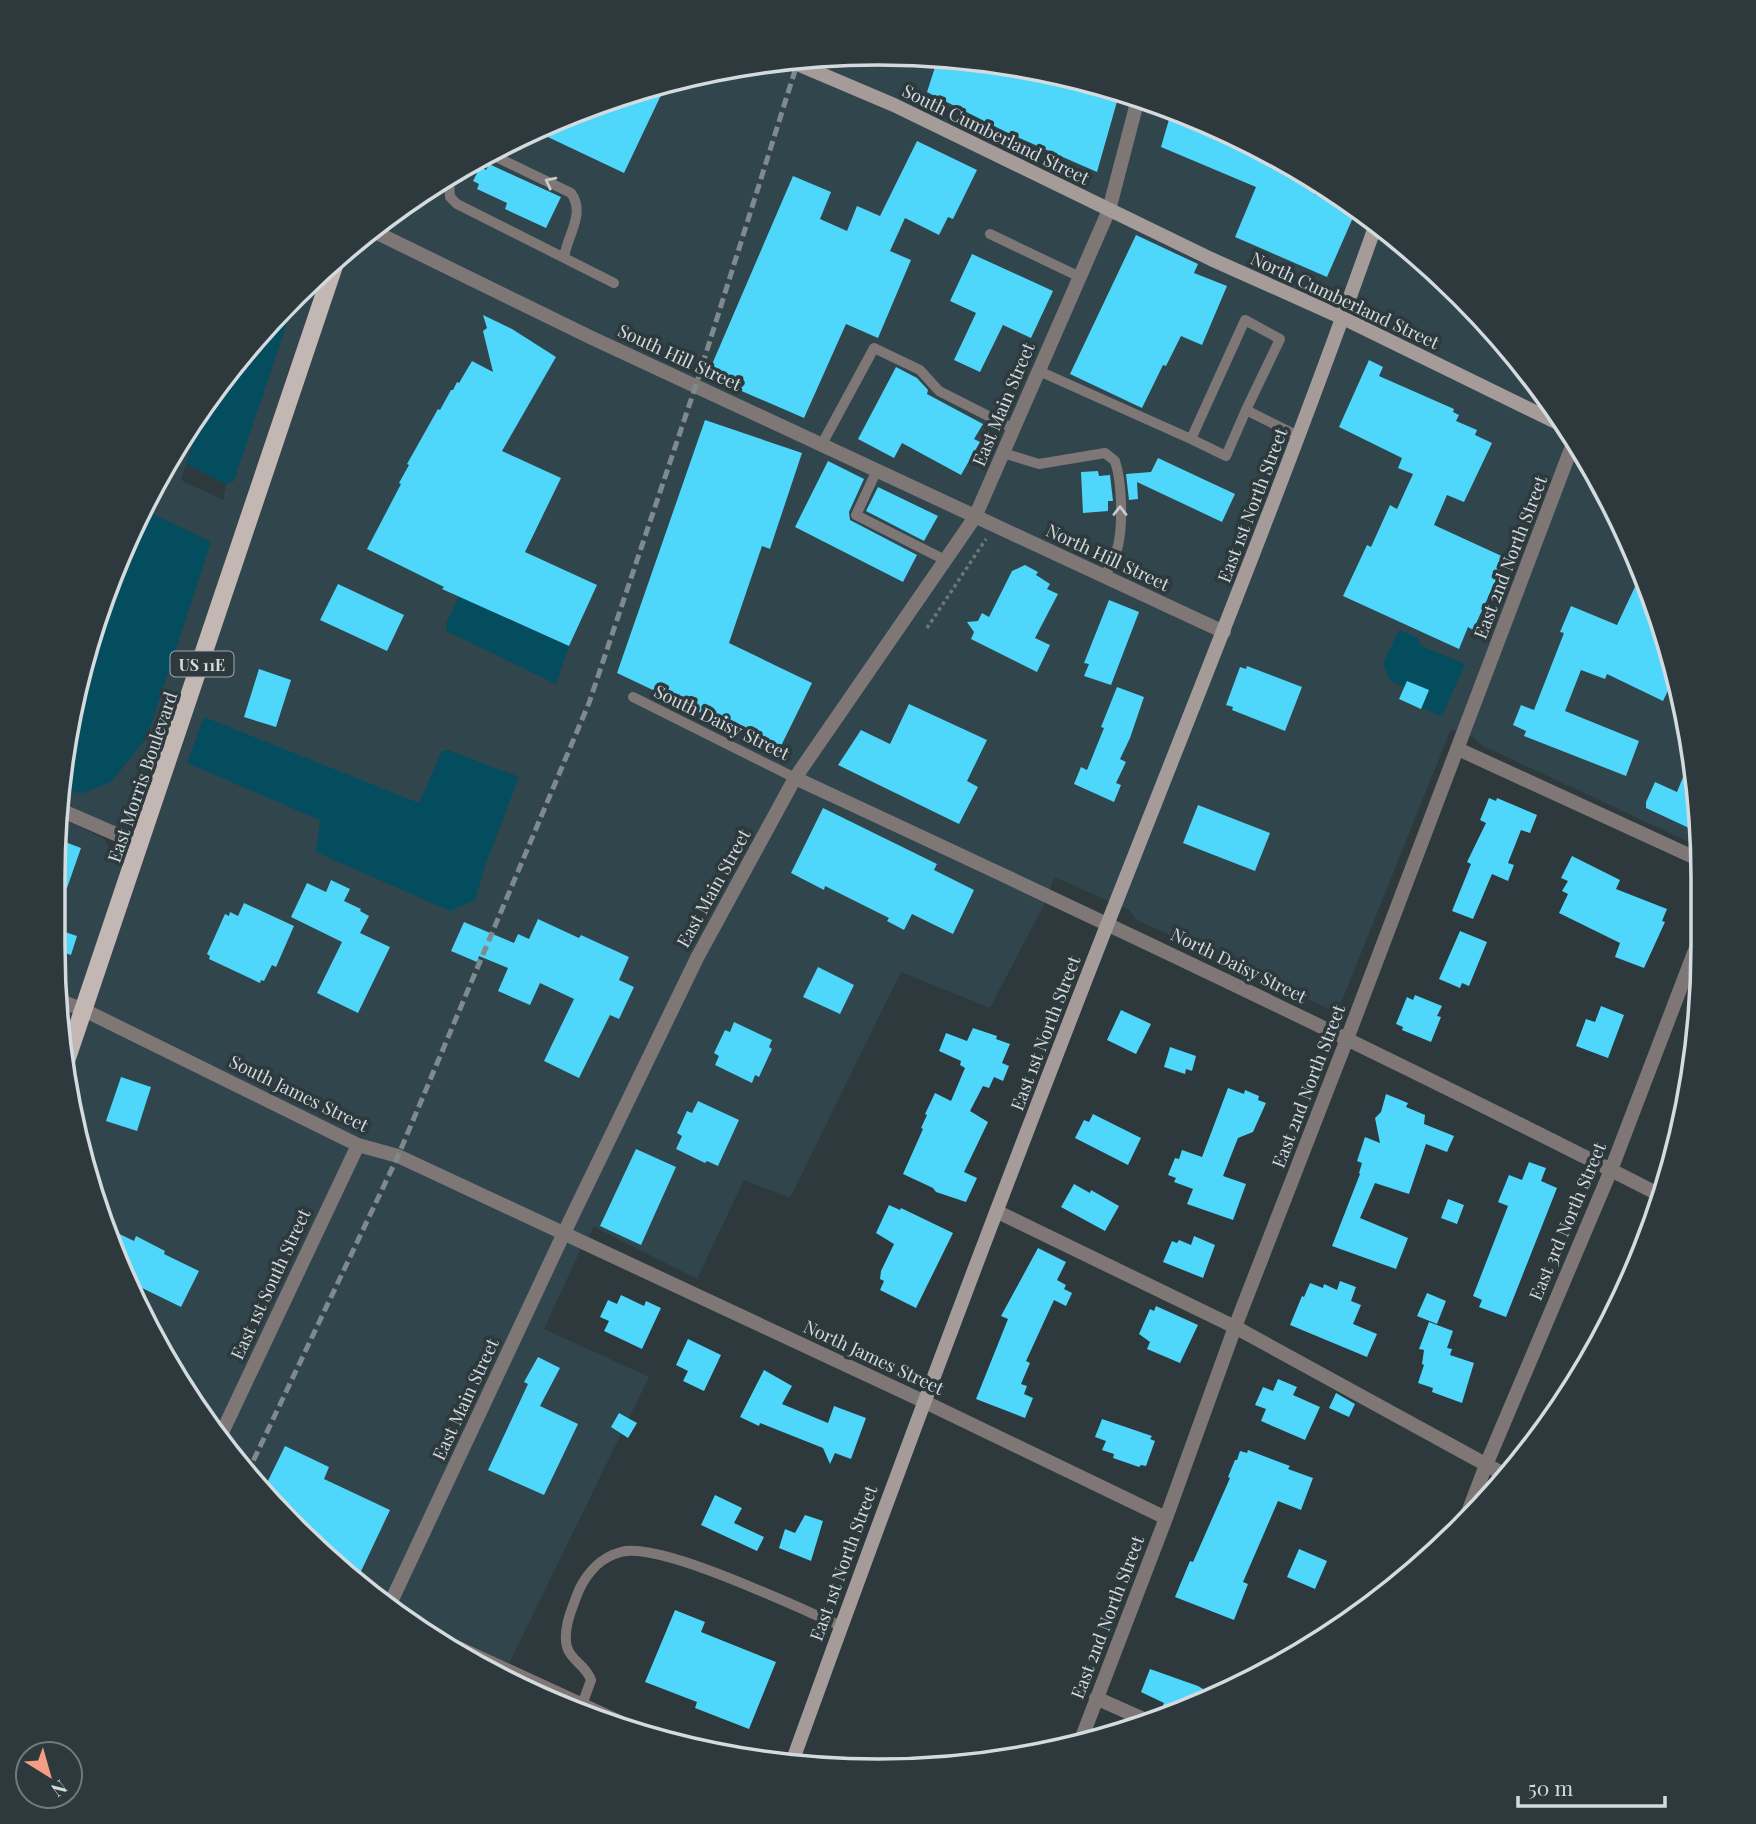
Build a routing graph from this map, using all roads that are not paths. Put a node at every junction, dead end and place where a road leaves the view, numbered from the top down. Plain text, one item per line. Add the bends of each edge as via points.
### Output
1 (807, 68) edge
2 (1136, 107) edge
3 (500, 159) edge
4 (449, 188) edge
5 (1109, 210) junction
6 (1373, 233) edge
7 (990, 234) dead end
8 (381, 235) edge
9 (564, 258) junction
10 (331, 277) edge
11 (1080, 277) junction
12 (614, 283) dead end
13 (1343, 318) junction
14 (1039, 371) junction
15 (1246, 410) junction
16 (1549, 418) edge
17 (1014, 429) junction
18 (1298, 436) junction
19 (1191, 439) junction
20 (822, 444) junction
21 (1570, 452) edge
22 (1003, 453) junction
23 (877, 470) junction
24 (975, 517) junction
25 (945, 560) junction
26 (1105, 577) junction
27 (1224, 632) junction
28 (633, 697) dead end
29 (1458, 749) junction
30 (795, 778) junction
31 (67, 813) edge
32 (141, 845) junction
33 (1691, 856) edge
34 (1108, 923) junction
35 (1691, 962) edge
36 (66, 1003) edge
37 (84, 1010) junction
38 (1347, 1039) junction
39 (71, 1046) edge
40 (358, 1144) junction
41 (1611, 1170) junction
42 (1653, 1191) edge
43 (998, 1212) junction
44 (564, 1233) junction
45 (1235, 1327) junction
46 (923, 1401) junction
47 (224, 1428) edge
48 (1486, 1465) junction
49 (1498, 1471) edge
50 (1473, 1500) edge
51 (1166, 1518) junction
52 (393, 1598) edge
53 (841, 1626) junction
54 (1096, 1698) junction
55 (583, 1703) edge
56 (1139, 1716) edge
57 (1083, 1733) edge
58 (795, 1755) edge

1 - 5 main road, South Cumberland Street via 894,105
2 - 5 street, East Main Street
9 -> 3 lane via 578,212 576,200 571,193
4 - 9 lane via 457,204
5 - 11 street, East Main Street
5 - 13 main road, North Cumberland Street
6 - 13 main road, East 1st North Street
7 - 11 lane
8 - 20 street, South Hill Street
9 - 12 lane
10 - 32 main road, East Morris Boulevard / US 11E
11 - 14 street, East Main Street
13 - 16 main road, North Cumberland Street
13 - 18 main road, East 1st North Street
14 - 17 street, East Main Street
14 - 19 lane
15 - 18 lane
15 - 19 lane via 1226,456
15 - 19 lane via 1280,339 1245,320
17 - 20 lane via 939,391 920,370 874,348
17 - 22 street, East Main Street
18 - 27 main road, East 1st North Street
20 - 23 street, South Hill Street
21 - 29 street, East 2nd North Street
22 - 24 street, East Main Street
26 -> 22 lane via 1120,529 1115,461 1105,453 1034,464
23 - 24 street, South Hill Street
23 - 25 lane via 856,515
24 - 25 street, East Main Street
24 - 26 street, North Hill Street
25 - 30 street, East Main Street
26 - 27 street, North Hill Street
27 - 34 main road, East 1st North Street
28 - 30 lane, South Daisy Street
29 - 33 street
29 - 38 street, East 2nd North Street
30 - 34 street, North Daisy Street
30 - 44 street, East Main Street via 697,958
31 - 32 street
32 - 37 main road, East Morris Boulevard / US 11E
34 - 38 street, North Daisy Street
34 - 43 main road, East 1st North Street
35 - 41 street, East 3rd North Street
36 - 37 street, South James Street
37 - 39 main road, East Morris Boulevard / US 11E
37 - 40 street, South James Street
38 - 41 street, North Daisy Street
38 - 45 street, East 2nd North Street
40 - 44 street, South James Street via 398,1156
40 - 47 street, East 1st South Street
41 - 42 street, North Daisy Street
41 - 48 street, East 3rd North Street
43 - 45 street
43 - 46 main road, East 1st North Street
44 - 46 street, North James Street
44 - 52 street, East Main Street
45 - 48 street
45 - 51 street, East 2nd North Street
46 - 51 street, North James Street
46 - 53 main road, East 1st North Street
48 - 49 street
48 - 50 street, East 3rd North Street
51 - 54 street, East 2nd North Street
53 - 55 lane via 679,1559 649,1551 622,1551 586,1575 566,1628 566,1646 592,1680
53 - 58 main road, East 1st North Street
54 - 56 street
54 - 57 street, East 2nd North Street

